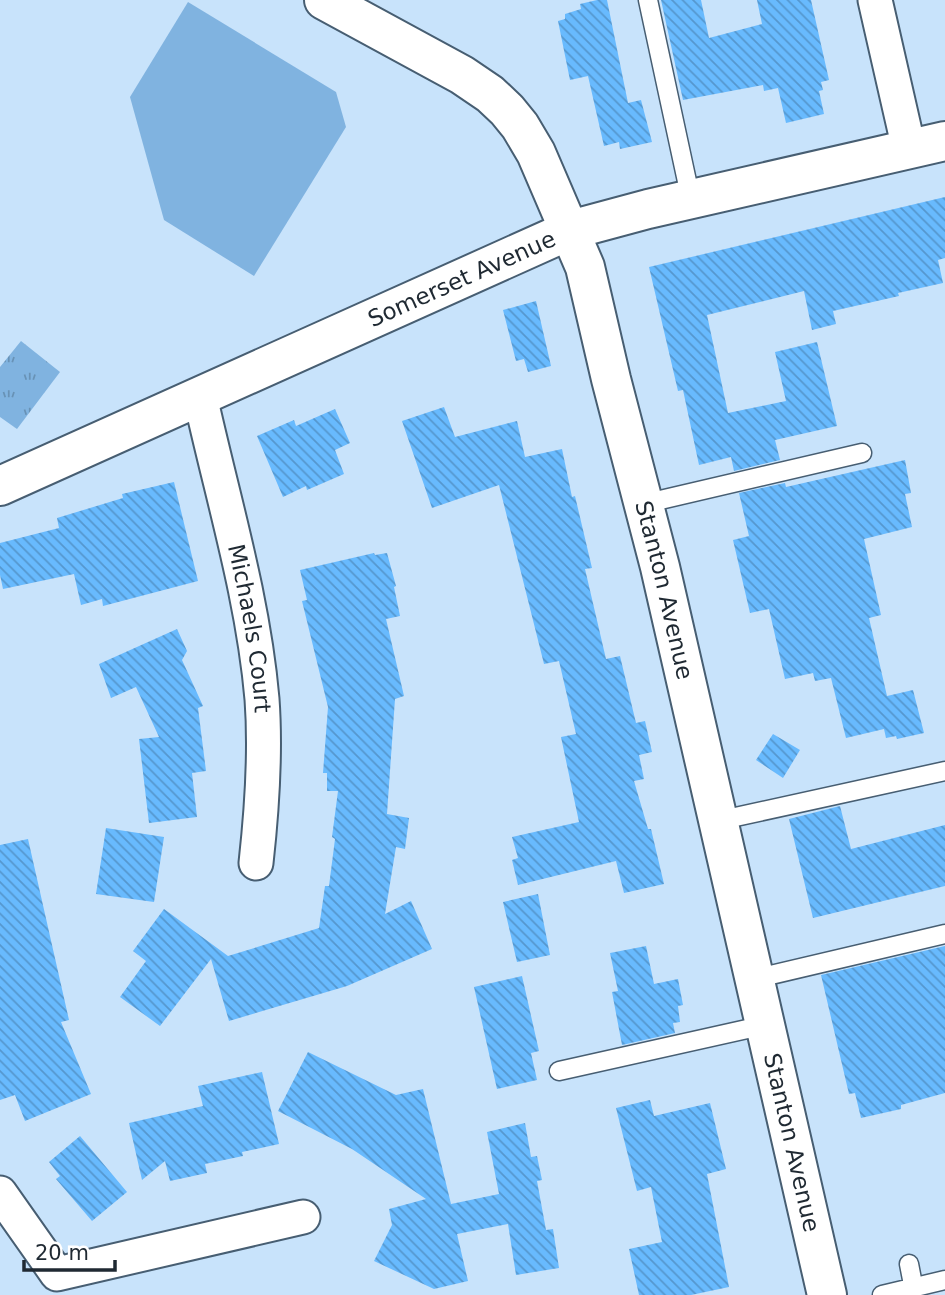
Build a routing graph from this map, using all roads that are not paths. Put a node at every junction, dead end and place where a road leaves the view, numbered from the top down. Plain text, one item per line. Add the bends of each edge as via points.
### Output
1 (324, 0) edge
2 (648, 0) edge
3 (875, 0) edge
4 (927, 145) edge
5 (691, 200) junction
6 (570, 230) junction
7 (200, 396) junction
8 (862, 453) dead end
9 (0, 486) edge
10 (643, 504) junction
11 (945, 771) edge
12 (717, 821) junction
13 (256, 863) dead end
14 (945, 934) edge
15 (754, 979) junction
16 (765, 1025) junction
17 (559, 1071) dead end
18 (0, 1193) edge
19 (303, 1217) dead end
20 (909, 1264) dead end
21 (945, 1280) edge
22 (914, 1291) edge
23 (827, 1295) edge
24 (882, 1295) edge

1 - 6 street, Stanton Avenue via 462,75 508,110 536,153
2 - 5 lane
3 - 4 street
4 - 5 street, Somerset Avenue
5 - 6 street, Somerset Avenue
6 - 7 street, Somerset Avenue
6 - 10 street, Stanton Avenue via 585,267
7 - 9 street, Somerset Avenue
7 - 13 street, Michaels Court via 247,601 262,699 263,773
8 - 10 lane
10 - 12 street, Stanton Avenue
11 - 12 lane
12 - 15 street, Stanton Avenue
14 - 15 lane
15 - 16 street, Stanton Avenue
16 - 17 lane
16 - 23 street, Stanton Avenue
18 - 19 street via 57,1274
20 - 22 lane
21 - 22 lane
22 - 24 lane

